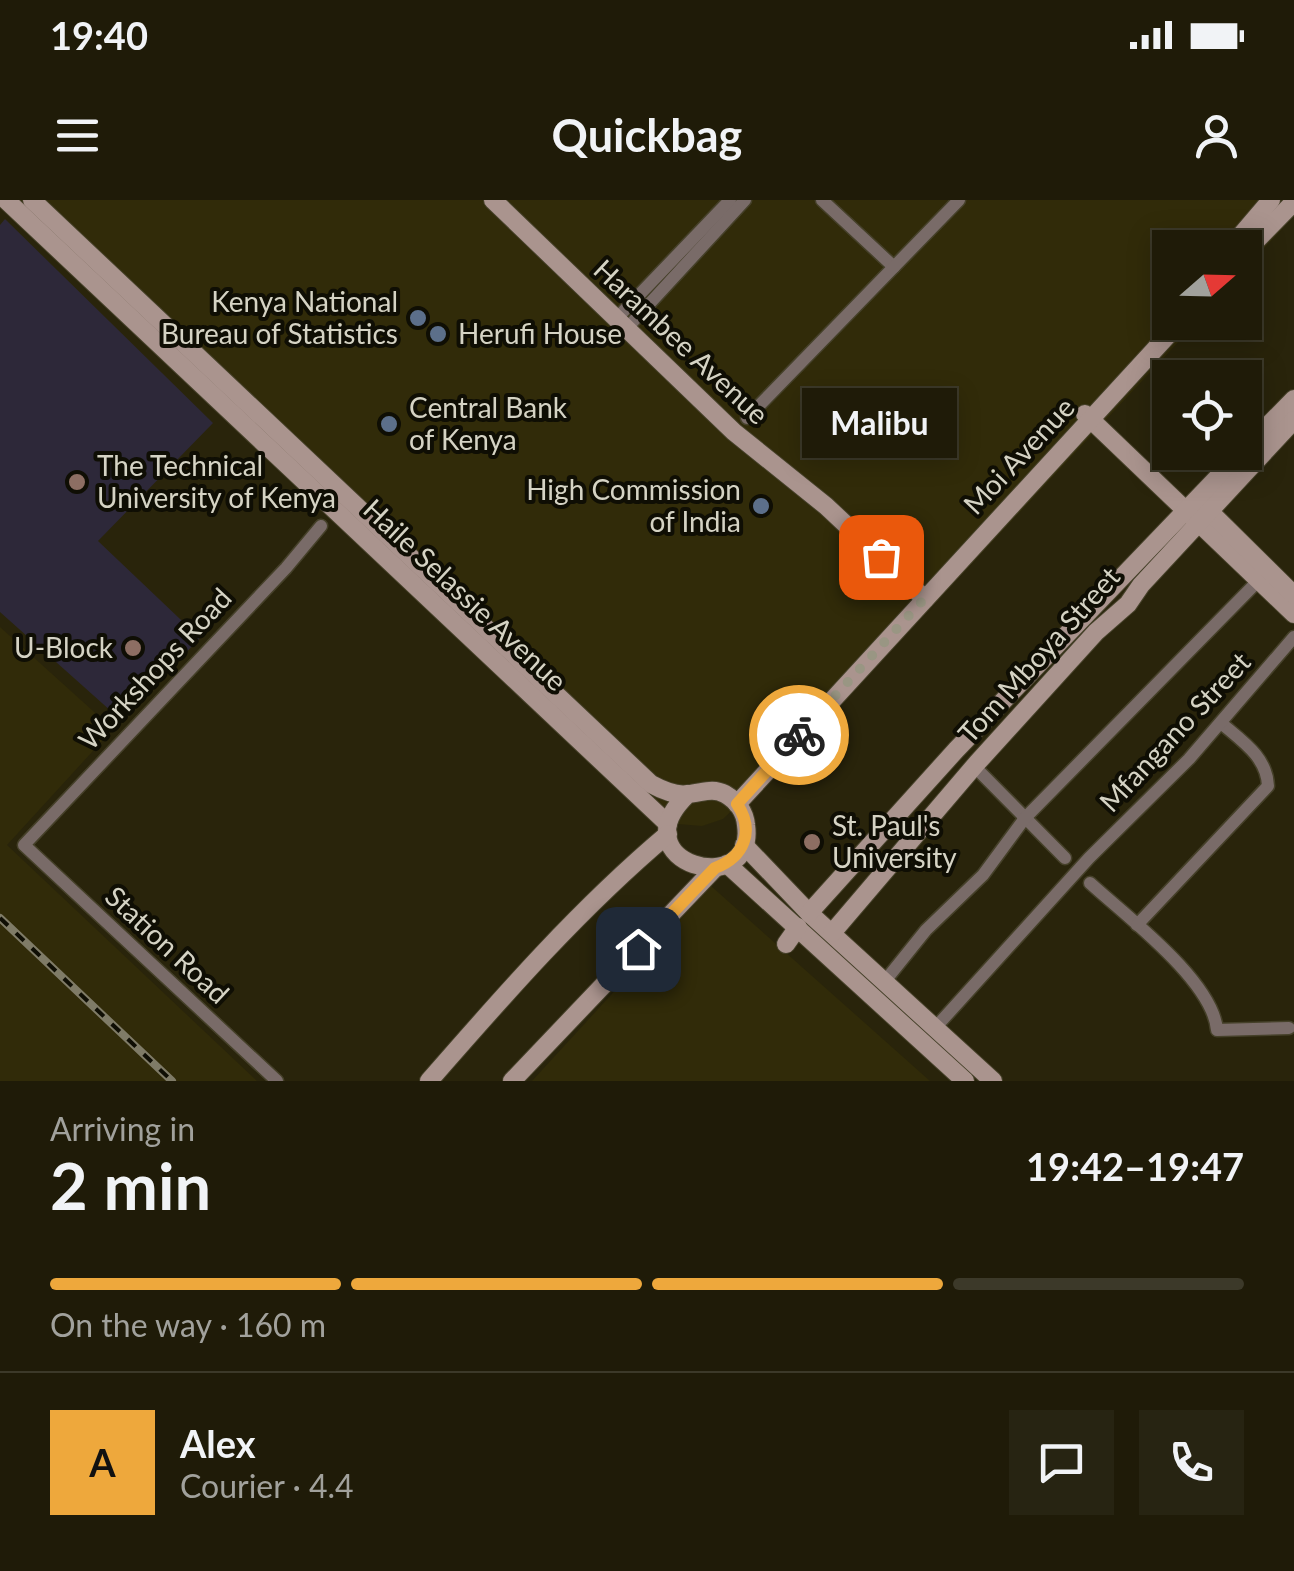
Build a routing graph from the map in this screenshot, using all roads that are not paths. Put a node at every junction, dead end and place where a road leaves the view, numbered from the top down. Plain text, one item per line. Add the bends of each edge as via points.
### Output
1 (6, 200) edge
2 (32, 200) edge
3 (493, 200) edge
4 (730, 200) edge
5 (746, 200) edge
6 (822, 200) edge
7 (958, 200) edge
8 (1275, 204) edge
9 (1248, 230) edge
10 (1259, 230) edge
11 (894, 267) junction
12 (622, 323) junction
13 (1152, 338) edge
14 (1162, 340) edge
15 (1294, 400) edge
16 (1087, 416) junction
17 (748, 418) dead end
18 (1294, 420) edge
19 (1274, 431) junction
20 (1262, 439) edge
21 (1228, 470) edge
22 (324, 501) junction
23 (1197, 510) junction
24 (344, 519) junction
25 (321, 526) junction
26 (1259, 580) junction
27 (921, 595) junction
28 (1294, 595) edge
29 (1294, 614) edge
30 (1294, 637) edge
31 (1221, 723) junction
32 (959, 748) junction
33 (943, 765) junction
34 (975, 765) junction
35 (960, 782) junction
36 (688, 794) junction
37 (733, 800) junction
38 (1025, 818) junction
39 (668, 829) junction
40 (24, 845) joint
41 (744, 845) junction
42 (1065, 858) junction
43 (1089, 858) junction
44 (721, 866) junction
45 (1090, 883) junction
46 (1065, 885) junction
47 (804, 920) junction
48 (1137, 926) junction
49 (832, 933) junction
50 (786, 944) dead end
51 (886, 981) junction
52 (936, 1028) junction
53 (1289, 1028) dead end
54 (276, 1081) edge
55 (429, 1081) edge
56 (512, 1081) edge
57 (965, 1081) edge
58 (993, 1081) edge

1 - 22 main road, Haile Selassie Avenue
2 - 36 main road, Haile Selassie Avenue via 640,774 662,790
3 - 12 main road, Harambee Avenue
4 - 12 street
5 - 12 street
6 - 11 street
7 - 11 street
8 - 9 main road
8 - 10 main road
11 - 17 street
12 - 27 main road, Harambee Avenue via 734,432
13 - 16 main road, Moi Avenue
14 - 16 main road, Moi Avenue
15 - 19 main road, Tom Mboya Street
16 - 23 main road
16 - 27 main road, Moi Avenue
18 - 19 main road, Tom Mboya Street
19 - 20 main road, Tom Mboya Street
19 - 23 main road, Tom Mboya Street
21 - 23 main road, Tom Mboya Street
22 - 24 main road, Haile Selassie Avenue
22 - 25 street
23 - 26 main road
23 - 28 main road
23 - 32 main road, Tom Mboya Street
23 - 34 main road, Tom Mboya Street via 1128,604
24 - 25 street
24 - 39 main road, Haile Selassie Avenue
25 - 40 street, Workshops Road
26 - 29 main road
26 - 38 street
27 - 37 main road, Moi Avenue
30 - 31 street, Mfangano Street
31 - 43 street, Mfangano Street
31 - 48 street via 1259,757 1268,786
32 - 33 main road, Tom Mboya Street
32 - 34 main road via 972,753
33 - 35 main road via 950,780
33 - 47 main road, Tom Mboya Street
34 - 35 main road, Tom Mboya Street
34 - 38 street
35 - 49 main road, Tom Mboya Street
36 - 37 main road, Haile Selassie Avenue via 712,790
36 - 39 main road
37 - 41 main road via 746,822
38 - 42 street
38 - 51 street via 984,875 926,930
39 - 44 main road, Haile Selassie Avenue via 684,862
39 - 55 main road via 515,983
40 - 54 street, Station Road
41 - 44 main road
41 - 47 main road, Haile Selassie Avenue
42 - 43 street
42 - 46 street
43 - 45 street
43 - 46 street, Mfangano Street
44 - 47 main road, Haile Selassie Avenue
44 - 56 main road
45 - 46 street
45 - 48 street
46 - 52 street
47 - 49 main road, Haile Selassie Avenue
47 - 50 main road
47 - 57 main road, Haile Selassie Avenue
48 - 53 street via 1202,993 1218,1030
49 - 51 main road, Haile Selassie Avenue
51 - 52 main road, Haile Selassie Avenue
52 - 58 main road, Haile Selassie Avenue

